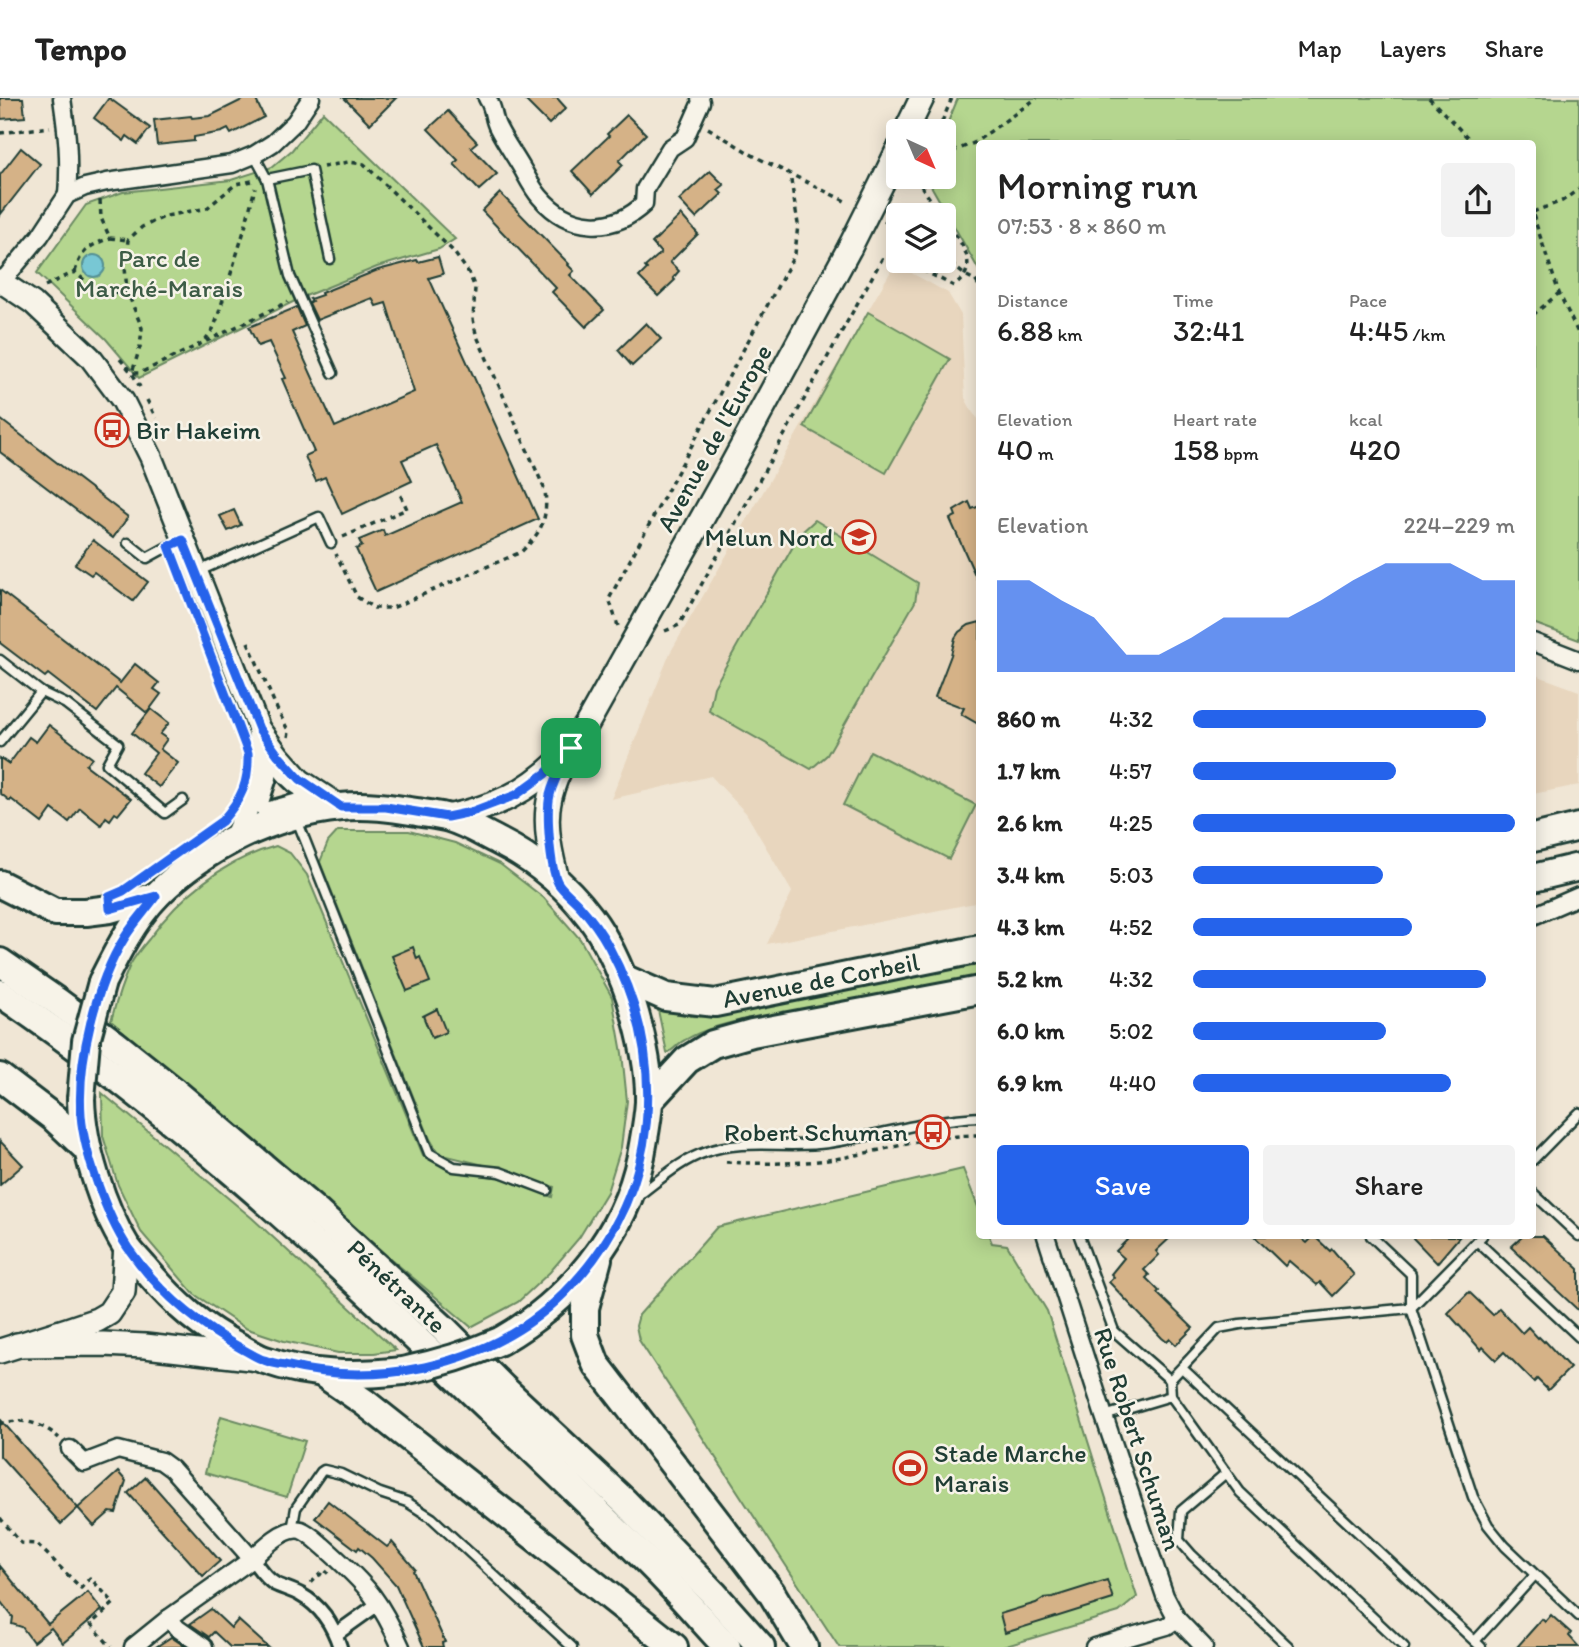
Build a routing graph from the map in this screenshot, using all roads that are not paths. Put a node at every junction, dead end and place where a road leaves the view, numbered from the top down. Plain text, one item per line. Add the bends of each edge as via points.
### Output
1 (62, 98) edge
2 (311, 98) edge
3 (487, 98) edge
4 (700, 98) edge
5 (922, 98) edge
6 (912, 119) edge
7 (254, 155) junction
8 (886, 175) edge
9 (267, 179) junction
10 (67, 195) junction
11 (330, 260) dead end
12 (1, 283) edge
13 (333, 373) dead end
14 (183, 540) junction
15 (128, 543) dead end
16 (331, 543) road end
17 (196, 573) junction
18 (1536, 643) edge
19 (0, 660) edge
20 (1579, 660) edge
21 (41, 692) junction
22 (259, 729) junction
23 (0, 742) edge
24 (571, 748) junction
25 (183, 800) dead end
26 (341, 807) junction
27 (295, 816) junction
28 (447, 817) junction
29 (1579, 827) edge
30 (1536, 837) edge
31 (234, 838) junction
32 (1579, 867) edge
33 (1536, 877) edge
34 (558, 883) junction
35 (0, 884) edge
36 (156, 896) junction
37 (1579, 896) edge
38 (1536, 914) edge
39 (976, 950) edge
40 (0, 962) edge
41 (623, 978) junction
42 (976, 991) edge
43 (0, 993) edge
44 (0, 1077) edge
45 (649, 1101) junction
46 (1579, 1113) edge
47 (976, 1117) edge
48 (88, 1149) junction
49 (1536, 1157) edge
50 (547, 1190) dead end
51 (630, 1196) junction
52 (1536, 1196) edge
53 (1579, 1236) edge
54 (1047, 1239) edge
55 (1080, 1239) edge
56 (1374, 1239) edge
57 (1478, 1239) edge
58 (1480, 1239) edge
59 (126, 1245) junction
60 (600, 1252) junction
61 (1411, 1308) junction
62 (1579, 1337) edge
63 (9, 1348) edge
64 (263, 1360) junction
65 (1182, 1368) junction
66 (322, 1373) junction
67 (1170, 1380) junction
68 (1171, 1396) junction
69 (1104, 1416) junction
70 (70, 1449) road end
71 (1226, 1473) junction
72 (290, 1531) junction
73 (252, 1559) junction
74 (1535, 1575) junction
75 (378, 1604) junction
76 (1579, 1616) edge
77 (169, 1618) junction
78 (1177, 1619) junction
79 (336, 1634) junction
80 (1478, 1644) edge
81 (133, 1647) edge
82 (204, 1647) edge
83 (340, 1647) edge
84 (401, 1647) edge
85 (572, 1647) edge
86 (674, 1647) edge
87 (727, 1647) edge
88 (761, 1647) edge
89 (804, 1647) edge
90 (1094, 1647) edge
91 (1204, 1647) edge
92 (1289, 1647) edge
93 (1404, 1647) edge

1 - 10 street via 69,146
2 - 7 street via 295,122
3 - 4 street via 496,125 538,196 561,215 600,225 627,218 645,204 646,189 670,148 685,138
5 - 6 main road
7 - 9 lane
7 - 10 street via 232,164 107,182
8 - 24 main road, Avenue de l'Europe, bridge via 732,465
9 - 11 lane via 311,170
9 - 13 lane via 290,276
10 - 12 street
12 - 14 street via 33,303 108,379 132,416
14 - 15 lane via 148,558
14 - 17 street
16 - 17 lane via 320,517
17 - 22 street
18 - 20 street
19 - 21 lane
21 - 23 lane
21 - 25 lane via 66,704 118,744 107,764 164,813
22 - 26 street via 300,779
22 - 31 street via 253,794
24 - 28 main road, Avenue de l'Europe via 516,795
24 - 34 main road, Avenue de l'Europe via 555,779 548,809 550,853
26 - 27 main road
26 - 28 main road via 386,807
27 - 31 main road
27 - 50 lane via 429,1153 454,1167 500,1172
28 - 34 main road via 514,849
29 - 30 main road
31 - 36 main road
32 - 33 main road
34 - 41 main road via 590,917
35 - 36 main road via 55,912 110,909
36 - 48 main road, bridge via 124,938 102,982 86,1041 81,1118
37 - 38 street
39 - 41 main road, Avenue de Corbeil via 716,1003 666,997
40 - 88 main road, Pénétrante via 115,1044 319,1214 625,1502
41 - 45 main road via 640,1028
42 - 45 main road via 713,1044 687,1060
43 - 87 main road, Pénétrante via 176,1124 376,1300 645,1559
44 - 48 main road
45 - 51 main road
46 - 49 lane
47 - 51 lane via 826,1144 723,1147 680,1164 643,1192
48 - 59 main road via 103,1198
51 - 60 main road
52 - 53 lane
54 - 69 street, Rue Robert Schuman
55 - 67 lane via 1114,1331
56 - 61 lane via 1411,1274
57 - 61 lane
58 - 62 lane
59 - 63 main road via 123,1292 109,1313
59 - 64 main road via 191,1316
60 - 66 main road, bridge via 548,1309 473,1353 403,1371
60 - 89 main road via 585,1308 584,1335 596,1364 771,1592
61 - 65 lane via 1219,1328
61 - 74 lane via 1473,1497 1488,1525
63 - 64 main road via 117,1345
64 - 66 main road
65 - 67 lane
65 - 80 lane
66 - 86 main road
67 - 68 lane
68 - 69 lane
68 - 71 lane
69 - 78 street, Rue Robert Schuman via 1165,1596
70 - 73 street via 84,1463 118,1450 161,1461
71 - 92 lane via 1181,1511 1179,1540
71 - 93 lane via 1240,1492
72 - 73 street
72 - 75 street via 301,1530 314,1538
72 - 85 lane via 296,1508 321,1472 341,1474 407,1502 432,1518
73 - 77 street
73 - 79 street via 276,1585 299,1594 324,1613
74 - 76 lane
74 - 80 lane
75 - 79 street
75 - 84 street
77 - 81 street
77 - 82 street
78 - 90 street
78 - 91 street, Rue Robert Schuman
79 - 83 street

